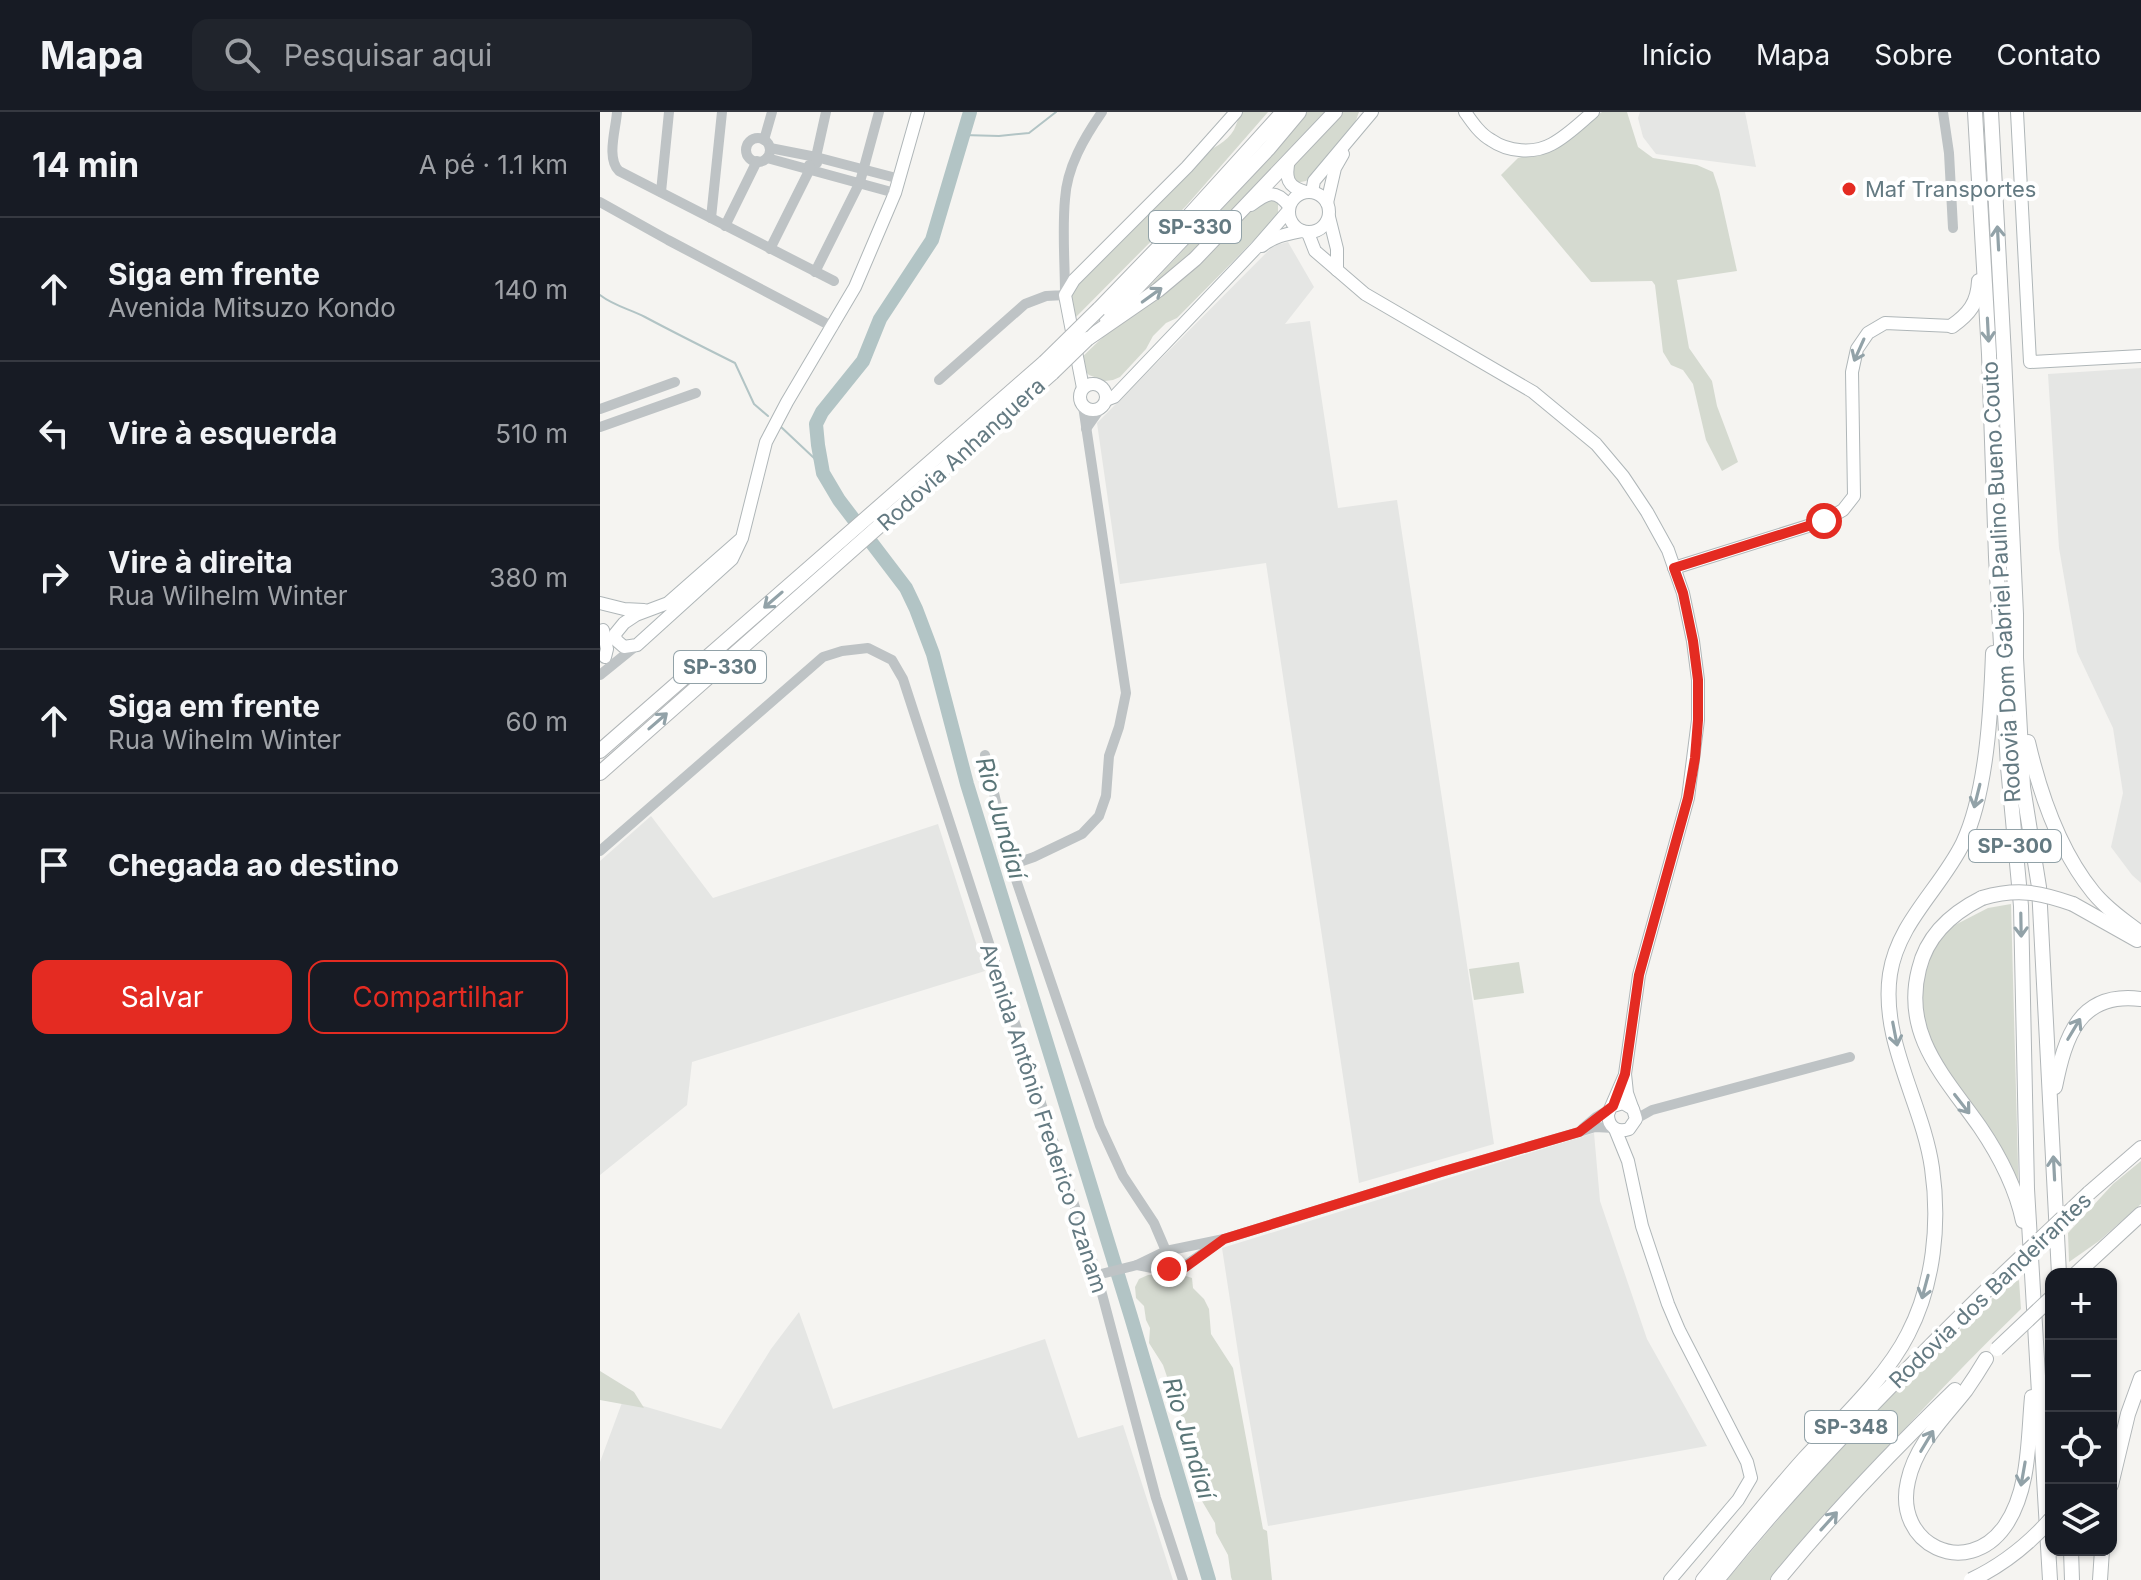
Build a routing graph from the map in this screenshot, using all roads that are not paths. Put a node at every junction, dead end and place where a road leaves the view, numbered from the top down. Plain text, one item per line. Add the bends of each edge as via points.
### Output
1 (617, 112) edge
2 (669, 112) edge
3 (722, 112) edge
4 (772, 112) edge
5 (826, 112) edge
6 (879, 112) edge
7 (918, 112) edge
8 (1102, 112) edge
9 (1236, 112) edge
10 (1283, 112) edge
11 (1299, 112) edge
12 (1335, 112) edge
13 (1372, 112) edge
14 (1465, 112) edge
15 (1593, 112) edge
16 (1943, 112) edge
17 (1975, 112) edge
18 (1991, 112) edge
19 (2017, 112) edge
20 (1346, 144) junction
21 (764, 152) junction
22 (816, 157) junction
23 (1289, 160) junction
24 (810, 169) junction
25 (864, 170) junction
26 (900, 179) junction
27 (860, 182) junction
28 (661, 192) junction
29 (1309, 192) junction
30 (895, 193) junction
31 (600, 202) edge
32 (1327, 203) junction
33 (1289, 208) junction
34 (1239, 215) junction
35 (1329, 217) junction
36 (711, 218) junction
37 (1982, 221) junction
38 (725, 226) junction
39 (1953, 228) dead end
40 (1305, 232) junction
41 (1256, 248) junction
42 (770, 249) junction
43 (1337, 270) junction
44 (815, 272) junction
45 (834, 281) dead end
46 (1065, 295) junction
47 (1952, 326) joint
48 (833, 327) junction
49 (1087, 339) junction
50 (2141, 356) edge
51 (1048, 367) junction
52 (939, 380) dead end
53 (696, 393) dead end
54 (1097, 394) junction
55 (671, 402) junction
56 (1083, 406) joint
57 (600, 409) edge
58 (600, 427) edge
59 (1086, 429) junction
60 (836, 555) junction
61 (1996, 557) junction
62 (1674, 568) junction
63 (692, 589) junction
64 (600, 603) edge
65 (649, 610) junction
66 (655, 629) junction
67 (608, 634) edge
68 (637, 645) junction
69 (2016, 658) junction
70 (603, 662) edge
71 (600, 675) edge
72 (600, 751) edge
73 (985, 755) dead end
74 (600, 773) edge
75 (600, 851) edge
76 (1011, 865) junction
77 (2141, 933) edge
78 (2141, 943) edge
79 (2141, 999) edge
80 (1850, 1057) dead end
81 (1625, 1074) junction
82 (2051, 1103) junction
83 (1612, 1108) junction
84 (1634, 1114) junction
85 (1615, 1128) junction
86 (1579, 1132) junction
87 (2138, 1150) edge
88 (1628, 1161) junction
89 (2141, 1214) edge
90 (1224, 1239) junction
91 (1183, 1247) junction
92 (1166, 1251) junction
93 (1135, 1265) junction
94 (1187, 1265) junction
95 (2059, 1268) edge
96 (2082, 1268) edge
97 (1169, 1269) junction
98 (1102, 1274) junction
99 (2033, 1278) junction
100 (2045, 1304) edge
101 (2037, 1341) junction
102 (1992, 1354) junction
103 (2141, 1378) edge
104 (2111, 1484) edge
105 (2045, 1525) edge
106 (2071, 1556) edge
107 (2102, 1556) edge
108 (1183, 1580) edge
109 (1670, 1580) edge
110 (1703, 1580) edge
111 (1717, 1580) edge
112 (1778, 1580) edge
113 (1971, 1580) edge
114 (2050, 1580) edge
115 (2072, 1580) edge
116 (2100, 1580) edge

1 - 28 street via 613,166
2 - 28 street
3 - 36 street
4 - 21 street
5 - 22 street
6 - 25 street
7 - 26 main road
8 - 46 street via 1075,158 1065,197
9 - 46 main road
10 - 51 highway, Rodovia Anhanguera / SP-330, bridge
11 - 49 highway, Rodovia Anhanguera / SP-330
12 - 23 highway
13 - 20 main road
14 - 15 main road via 1489,139 1527,150 1552,144
16 - 39 street
17 - 37 highway, Rodovia Dom Gabriel Paulino Bueno Couto / SP-300
69 -> 18 highway, Rodovia Dom Gabriel Paulino Bueno Couto / SP-300
19 - 50 main road via 2030,362
20 - 29 main road
20 - 32 main road
21 - 22 street
21 - 24 street
21 - 38 street
22 - 24 street via 817,166
22 - 25 street
23 - 29 main road via 1287,181
23 - 34 highway
24 - 27 street
24 - 42 street
25 - 26 street
25 - 27 street
26 - 30 main road
27 - 30 street
27 - 44 street
28 - 36 street
29 - 32 main road
29 - 33 main road via 1294,198
30 - 48 main road
31 - 48 street
32 - 35 main road
33 - 34 main road via 1280,195 1270,194
33 - 40 main road via 1292,223
33 - 41 main road
49 -> 34 highway via 1179,274
35 - 40 main road via 1321,229
35 - 43 main road
36 - 38 street
37 - 47 highway via 1979,295
37 -> 61 highway, Rodovia Dom Gabriel Paulino Bueno Couto / SP-300
38 - 42 street
40 - 41 main road via 1281,235
40 - 43 main road via 1315,251
41 - 54 main road via 1114,397
42 - 44 street
43 - 62 main road via 1365,294 1533,392 1596,444 1647,512
44 - 45 street
46 - 52 street via 1025,304
46 - 54 main road via 1079,368
47 -> 62 main road via 1885,323 1868,333 1857,349 1852,372 1854,496 1843,510 1824,521
48 - 63 main road via 766,442 742,538
49 - 51 highway, Rodovia Anhanguera / SP-330, bridge
51 - 60 highway, Rodovia Anhanguera / SP-330
53 - 55 street
54 - 56 main road via 1080,398
54 - 59 street
55 - 57 street via 670,384
55 - 58 street
56 - 59 street
59 - 76 street via 1126,693 1099,816 1082,834
60 -> 72 highway, Rodovia Anhanguera / SP-330
74 -> 60 highway, Rodovia Anhanguera / SP-330
61 -> 99 highway, Rodovia Dom Gabriel Paulino Bueno Couto / SP-300 via 2021,906
61 -> 110 highway via 1990,706 1977,801 1954,859 1897,946 1890,974 1894,1032 1934,1184 1936,1213 1926,1285 1908,1334 1890,1363
62 - 81 main road via 1696,667 1695,758 1639,975
63 - 65 main road
63 - 66 main road
64 - 65 main road
65 - 66 main road
65 - 67 main road
66 - 68 main road
67 - 68 main road via 624,647
67 - 70 main road
68 - 71 street
69 - 77 highway via 2034,769 2068,855 2094,893
69 - 82 highway, Rodovia Dom Gabriel Paulino Bueno Couto / SP-300 via 2023,787 2039,887
73 - 76 street
75 - 98 street, Avenida Antônio Frederico Ozanam via 823,657 868,648 892,660 903,679
76 - 92 street via 1100,1126
78 -> 99 highway, bridge via 2073,904 2028,891 2000,893 1949,918 1920,964 1914,1003 1918,1025 1936,1068 1990,1143 2013,1188
82 -> 79 highway via 2065,1047 2084,1014 2102,1002
80 - 84 street
81 - 83 main road
81 - 84 main road
95 -> 82 highway, Rodovia Dom Gabriel Paulino Bueno Couto / SP-300
83 - 84 main road via 1623,1103
83 - 85 main road via 1608,1119
83 - 86 street
84 - 85 main road via 1629,1129
84 - 88 main road
85 - 86 street
85 - 88 main road
86 - 90 street
87 - 111 highway, Rodovia dos Bandeirantes / SP-348, bridge via 1877,1399
88 - 109 main road via 1642,1226 1668,1304 1751,1478
89 - 96 highway
90 - 91 street
90 - 94 street
91 - 92 street
91 - 94 street
92 - 93 street
92 - 97 street
93 - 97 street
93 - 98 street
94 - 97 street
98 - 108 street, Avenida Antônio Frederico Ozanam via 1156,1498
99 - 101 highway, Rodovia Dom Gabriel Paulino Bueno Couto / SP-300
100 - 102 highway, SP-348, bridge
101 -> 102 highway via 2016,1506 1993,1540 1952,1553 1928,1545 1914,1529 1907,1515 1908,1482 1926,1440
101 - 114 highway, Rodovia Dom Gabriel Paulino Bueno Couto / SP-300
112 -> 102 highway, SP-348 via 1901,1443
103 - 104 highway
105 - 113 highway, bridge via 2017,1553
106 - 115 highway
107 - 116 highway

